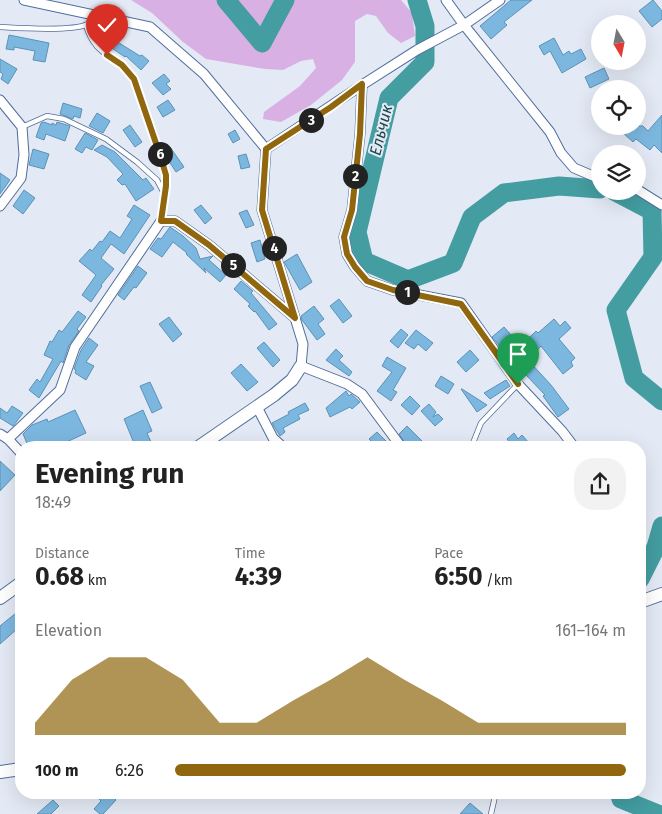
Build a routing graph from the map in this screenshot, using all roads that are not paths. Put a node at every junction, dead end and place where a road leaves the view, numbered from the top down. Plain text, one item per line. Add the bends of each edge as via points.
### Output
1 (24, 0) edge
2 (446, 0) edge
3 (500, 0) edge
4 (95, 16) junction
5 (86, 25) junction
6 (464, 25) junction
7 (0, 27) edge
8 (362, 84) junction
9 (0, 100) edge
10 (22, 127) junction
11 (266, 149) junction
12 (591, 175) edge
13 (646, 195) edge
14 (166, 196) junction
15 (662, 205) edge
16 (0, 206) edge
17 (161, 221) junction
18 (295, 318) junction
19 (301, 366) junction
20 (518, 384) junction
21 (257, 407) junction
22 (4, 436) edge
23 (207, 441) edge
24 (276, 441) edge
25 (397, 441) edge
26 (474, 441) edge
27 (570, 441) edge
28 (15, 447) edge
29 (15, 587) edge
30 (662, 594) edge
31 (0, 598) edge
32 (646, 600) edge
33 (15, 769) edge
34 (0, 772) edge
35 (495, 799) edge
36 (492, 814) edge

1 - 4 street
2 - 6 street
3 - 6 street
4 - 5 lane
4 - 11 street via 150,27 204,74
5 - 7 lane
5 - 14 lane via 96,47 122,65 134,79 166,175
6 - 8 street
6 - 12 street via 550,132 561,153 574,168
8 - 11 street
8 - 20 street via 352,210 344,237 347,254 367,281 393,290 461,304
9 - 10 street
10 - 14 lane via 47,116 64,119 106,139 157,180
10 - 16 street via 24,155 21,178
11 - 18 street via 262,210
13 - 15 street
14 - 17 lane
17 - 18 street via 175,221 209,245
17 - 22 street via 75,347 60,390
18 - 19 street via 302,344
19 - 21 street via 292,380
19 - 25 street via 347,384 362,394
20 - 26 lane via 481,423
20 - 27 street
21 - 23 street
21 - 24 street
22 - 28 street
29 - 31 street
30 - 32 street
33 - 34 street
35 - 36 lane

